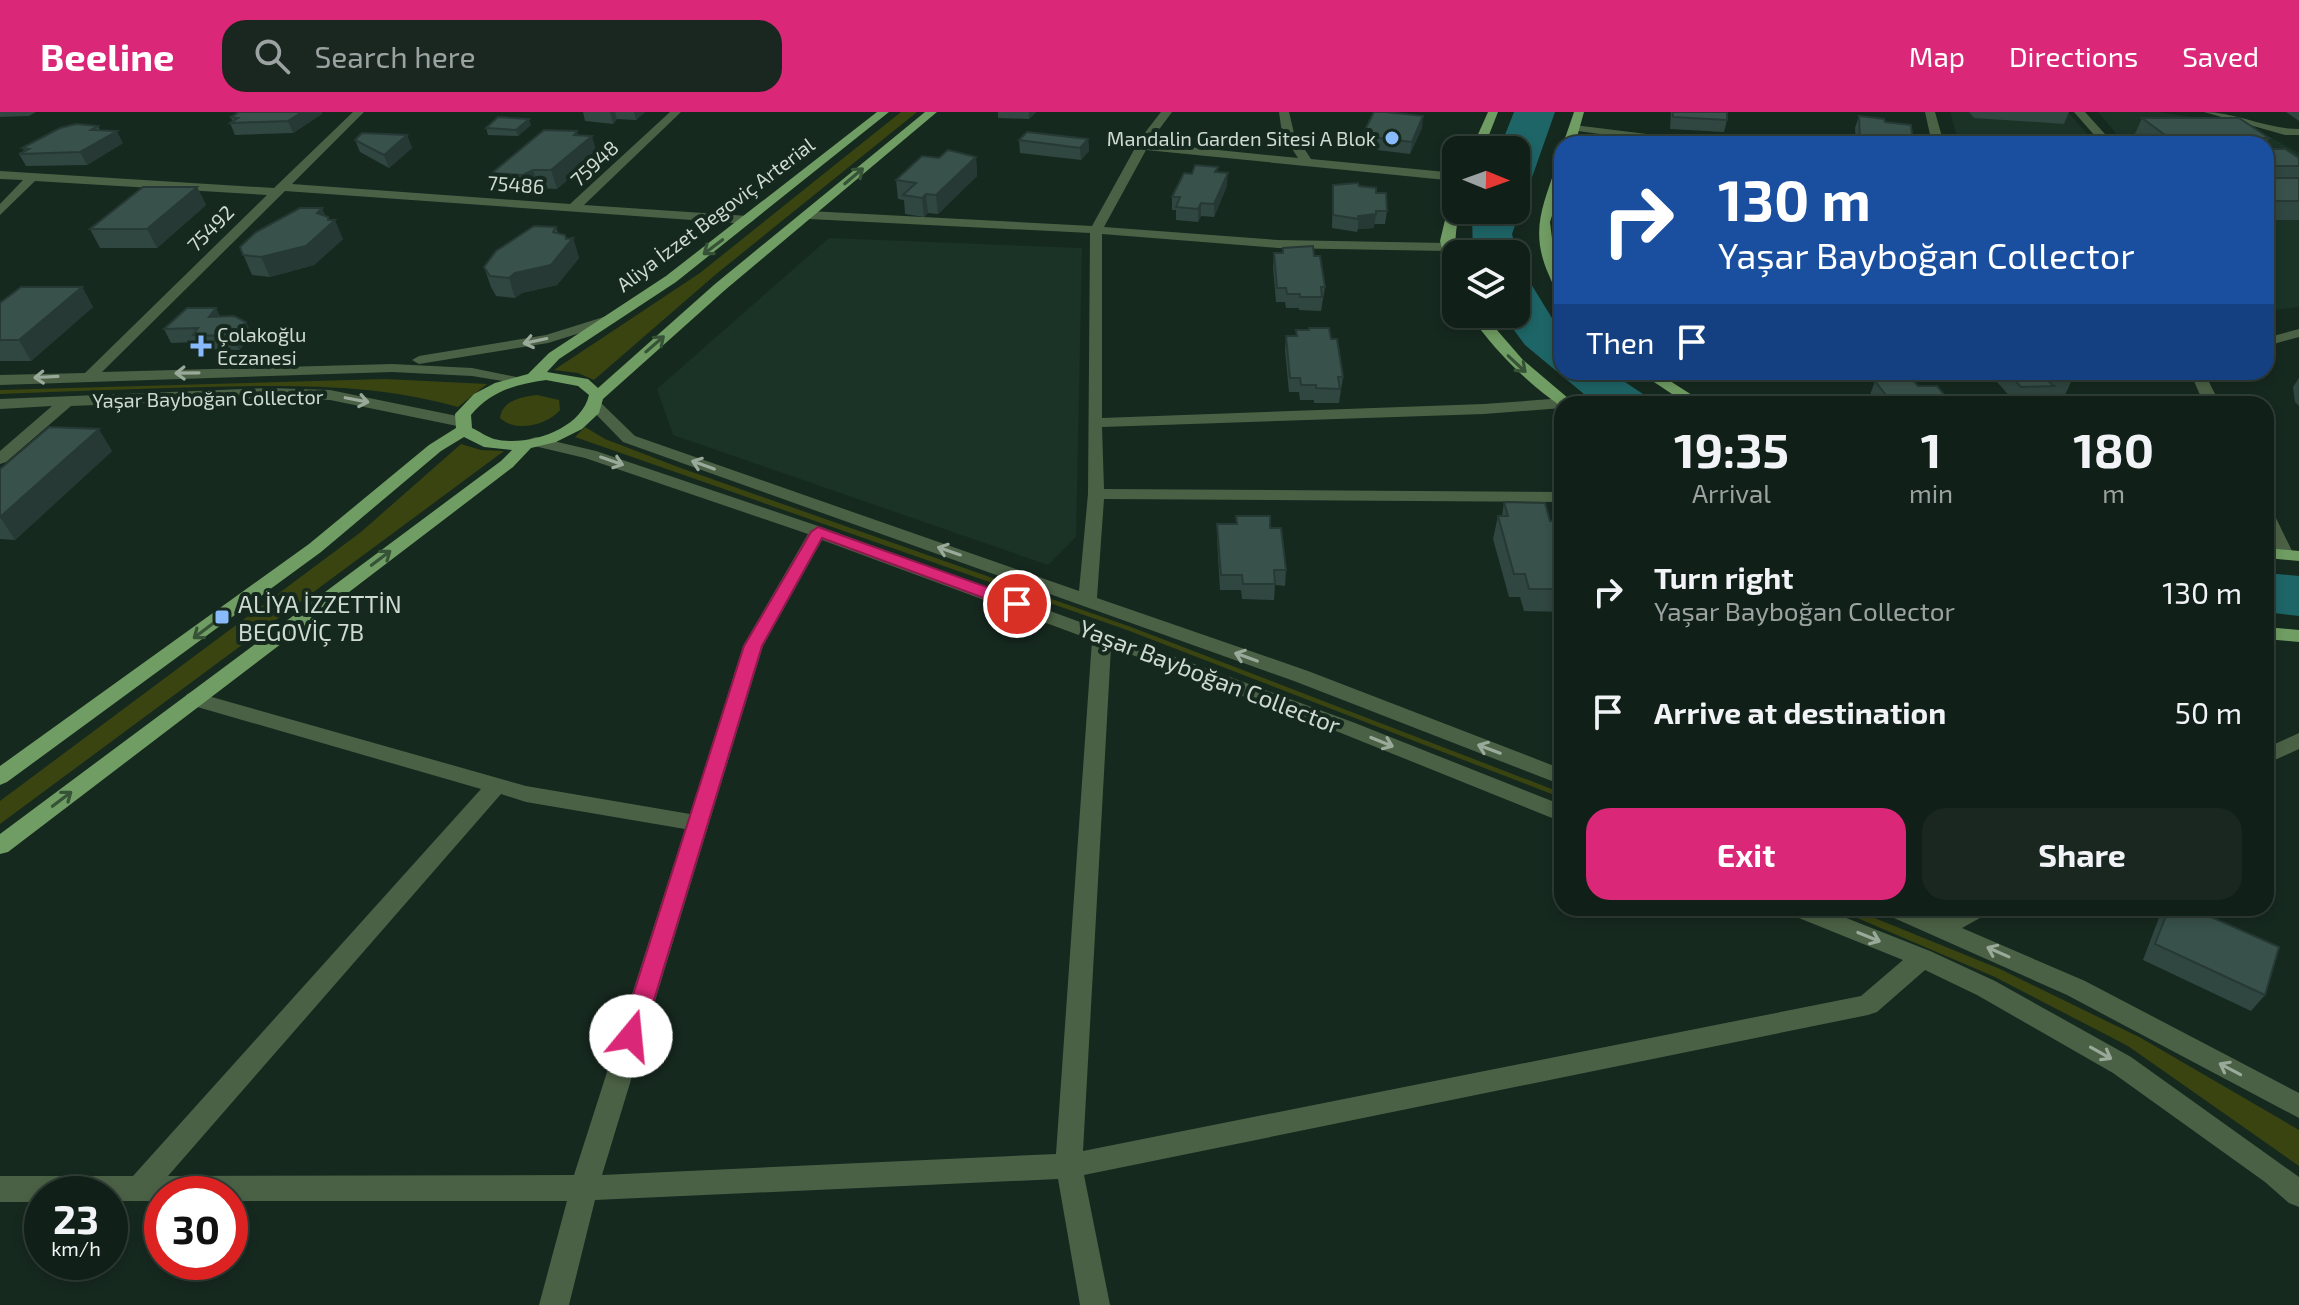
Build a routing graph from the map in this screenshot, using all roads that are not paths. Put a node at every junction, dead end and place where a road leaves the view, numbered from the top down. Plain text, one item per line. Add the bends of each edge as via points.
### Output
1 (359, 112) edge
2 (676, 112) edge
3 (884, 112) edge
4 (932, 112) edge
5 (1167, 112) edge
6 (1284, 112) edge
7 (1493, 112) edge
8 (1579, 112) edge
9 (1930, 112) edge
10 (2079, 112) edge
11 (2209, 112) edge
12 (1574, 128) junction
13 (2285, 132) junction
14 (2299, 132) edge
15 (1483, 136) edge
16 (1572, 136) edge
17 (1638, 136) edge
18 (1936, 136) edge
19 (2101, 136) edge
20 (2299, 141) edge
21 (1143, 146) junction
22 (1306, 161) junction
23 (0, 175) edge
24 (1442, 176) edge
25 (32, 177) junction
26 (278, 189) junction
27 (1554, 191) edge
28 (573, 208) junction
29 (0, 211) edge
30 (809, 215) junction
31 (748, 220) junction
32 (1096, 230) junction
33 (1442, 247) edge
34 (1554, 271) edge
35 (610, 319) junction
36 (1486, 328) edge
37 (2299, 333) edge
38 (2274, 335) edge
39 (362, 369) junction
40 (91, 375) junction
41 (533, 377) junction
42 (0, 380) edge
43 (1659, 380) edge
44 (516, 381) junction
45 (1556, 396) edge
46 (1685, 396) edge
47 (70, 399) junction
48 (597, 402) junction
49 (0, 404) edge
50 (1554, 404) edge
51 (1094, 423) junction
52 (463, 426) junction
53 (530, 444) junction
54 (0, 459) edge
55 (1096, 494) junction
56 (1554, 497) edge
57 (818, 532) junction
58 (2274, 534) edge
59 (2283, 555) edge
60 (1088, 599) junction
61 (2274, 634) edge
62 (1102, 635) junction
63 (2299, 636) edge
64 (194, 699) junction
65 (2299, 740) edge
66 (2274, 753) edge
67 (1554, 774) edge
68 (0, 777) edge
69 (497, 785) junction
70 (1554, 811) edge
71 (698, 823) junction
72 (0, 846) edge
73 (1817, 916) edge
74 (1912, 916) edge
75 (1964, 916) edge
76 (1941, 928) junction
77 (1922, 958) junction
78 (2299, 1106) edge
79 (1069, 1166) junction
80 (584, 1188) junction
81 (0, 1189) edge
82 (139, 1189) junction
83 (2299, 1194) edge
84 (554, 1305) edge
85 (1095, 1305) edge

1 - 26 street, 75492
2 - 28 street, 75948
3 - 31 main road, Aliya İzzet Begoviç Arterial
30 -> 4 main road
5 - 21 street
6 - 22 street via 1288,133
7 - 15 main road
8 - 12 main road
9 - 18 street
10 - 19 street
11 - 13 street
12 - 16 main road
12 - 17 street
13 - 14 street
13 - 20 street
21 - 22 street
21 - 32 street
22 - 24 street
23 - 25 street, 75486
25 - 26 street, 75486
25 - 29 street
26 - 28 street, 75486
26 - 40 street, 75492
27 - 34 main road via 1544,222
28 - 31 street, 75486
30 - 32 street
48 -> 30 main road via 720,287
31 -> 35 main road, Aliya İzzet Begoviç Arterial
32 - 33 street via 1278,244
32 - 51 street
35 -> 39 street via 532,342
35 - 41 main road, Aliya İzzet Begoviç Arterial via 554,356
36 -> 45 main road via 1501,349
37 - 38 street
39 -> 40 street, Yaşar Bayboğan Collector
39 - 44 street, Yaşar Bayboğan Collector via 472,372
40 -> 42 street, Yaşar Bayboğan Collector
41 - 44 main road
41 - 48 main road via 580,381 592,387
43 - 46 main road
44 - 52 main road via 471,402
47 - 49 street, Yaşar Bayboğan Collector
47 -> 52 street, Yaşar Bayboğan Collector via 330,395
47 - 54 street
48 - 53 main road via 583,424
60 -> 48 street, Yaşar Bayboğan Collector via 629,439
50 - 51 street
51 - 55 street
52 - 53 main road via 479,440
52 -> 68 main road via 315,548
53 -> 57 street, Yaşar Bayboğan Collector via 590,454
64 -> 53 main road
55 - 56 street
55 - 60 street
57 - 62 street, Yaşar Bayboğan Collector
57 - 71 street via 753,646
58 - 59 street
67 -> 60 street, Yaşar Bayboğan Collector
61 - 63 main road
62 -> 70 street, Yaşar Bayboğan Collector
62 - 79 street
64 - 69 street
72 -> 64 main road
65 - 66 street
69 - 71 street
69 - 82 street
71 - 80 street
73 -> 77 street
74 - 76 street
75 - 76 street
78 -> 76 street via 2125,1012
77 - 79 street via 1868,1005
77 -> 83 street via 2122,1065
79 - 80 street
79 - 85 street
80 - 82 street
80 - 84 street
81 - 82 street

